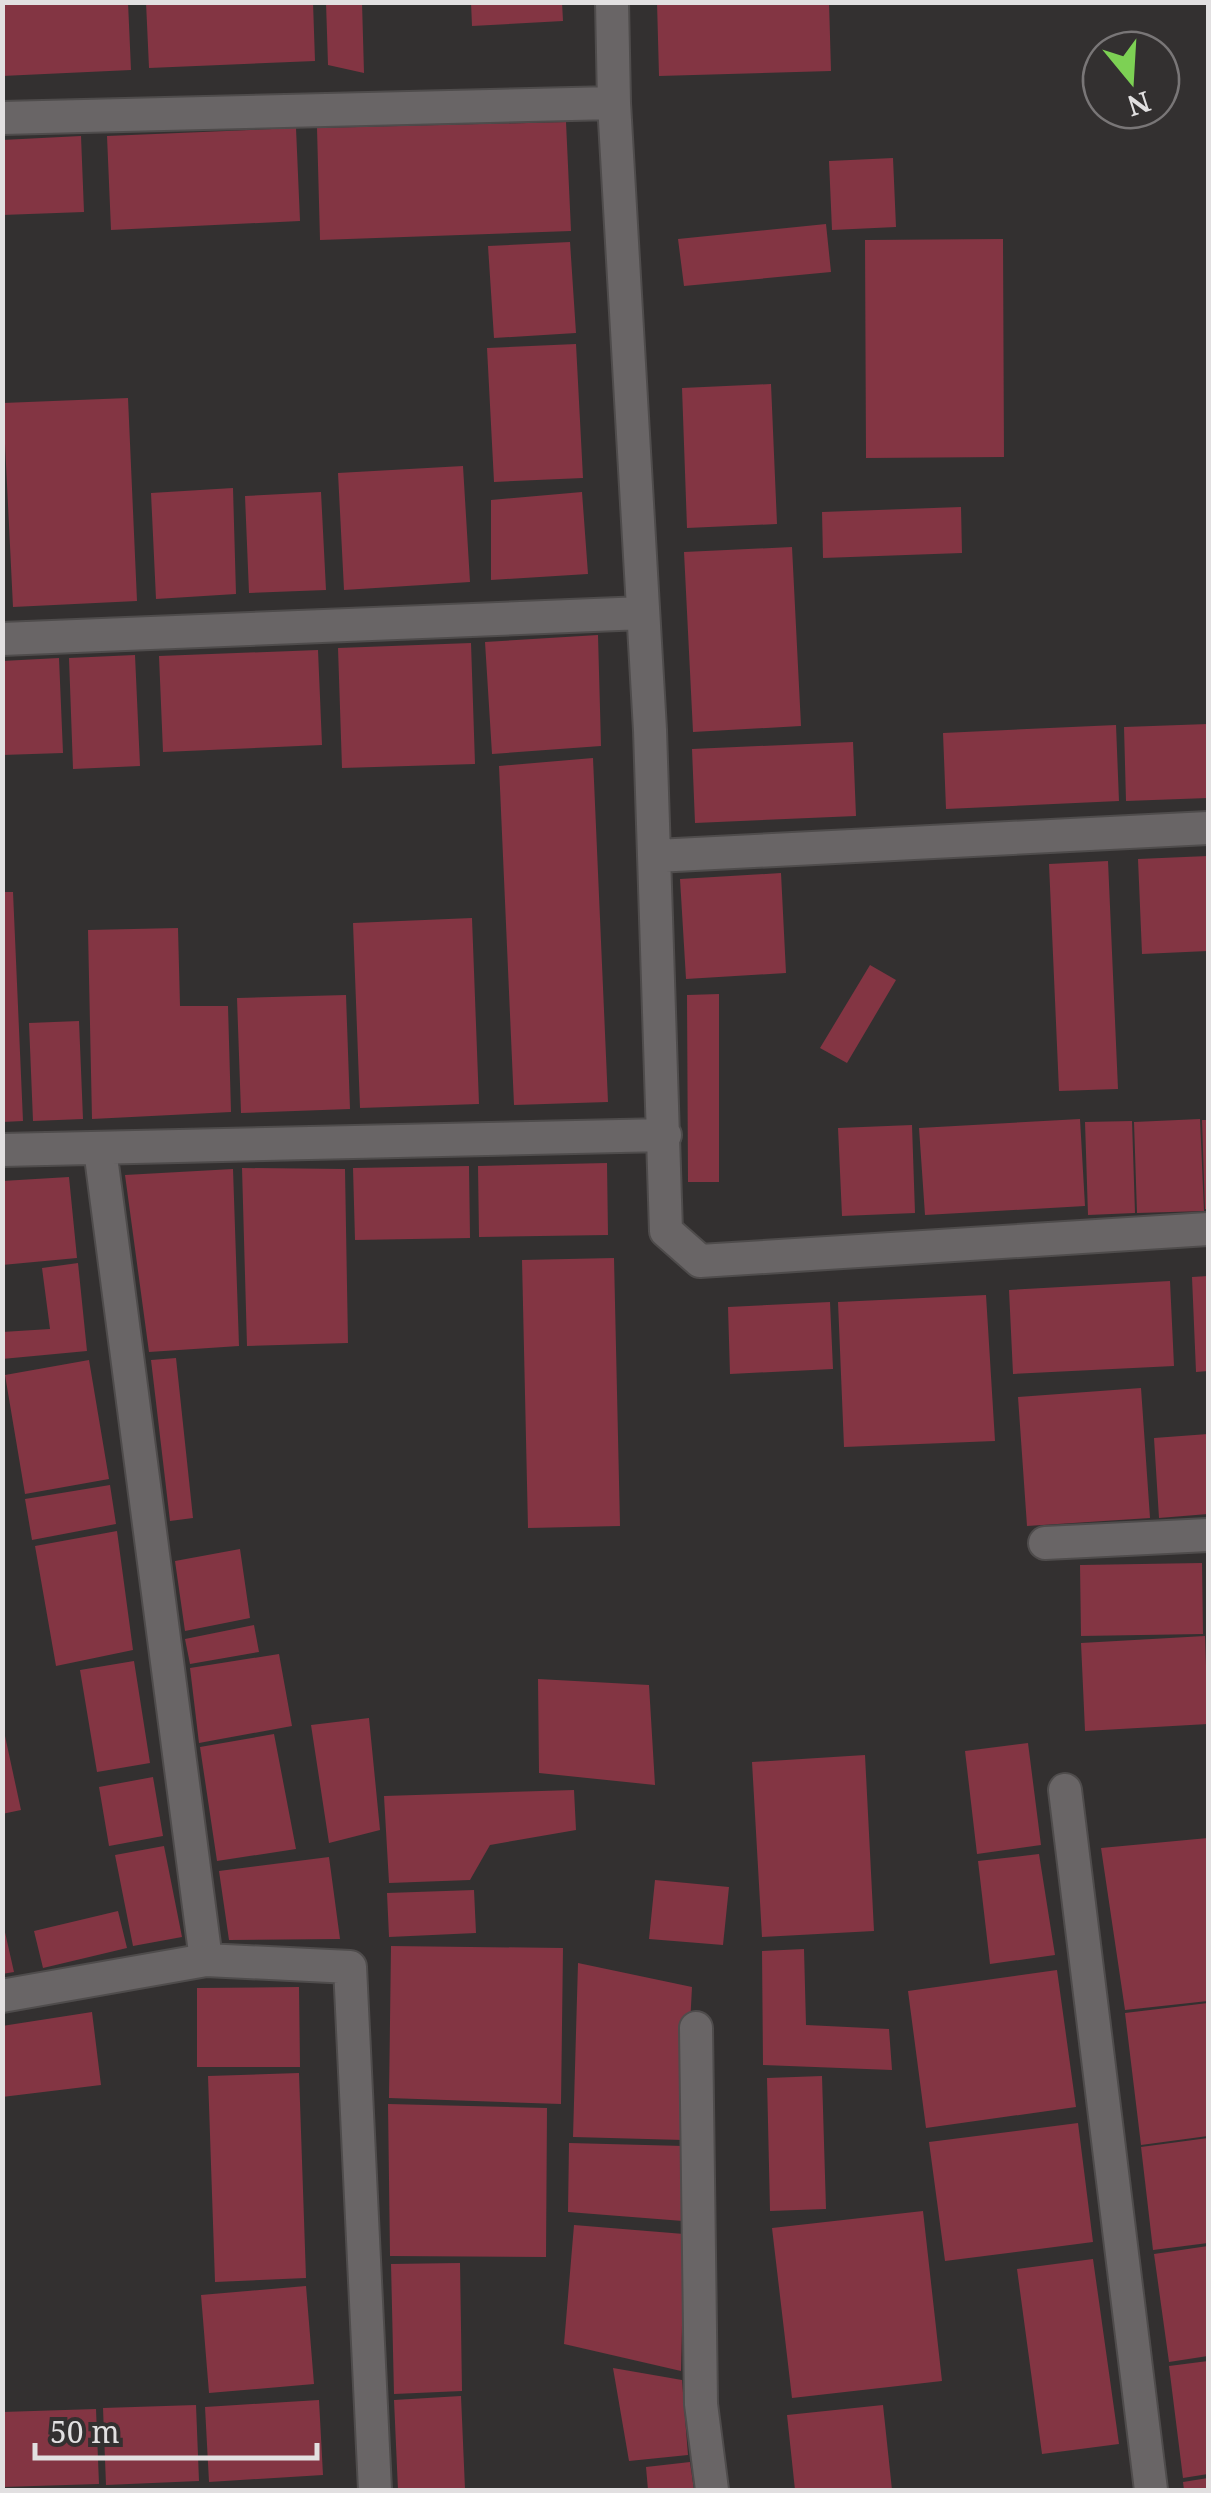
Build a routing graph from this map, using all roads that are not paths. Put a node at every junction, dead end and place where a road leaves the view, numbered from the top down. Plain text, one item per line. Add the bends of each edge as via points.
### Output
1 (612, 2) edge
2 (614, 103) junction
3 (2, 118) edge
4 (643, 613) junction
5 (2, 640) edge
6 (1208, 828) edge
7 (656, 856) junction
8 (664, 1136) junction
9 (100, 1149) junction
10 (2, 1150) edge
11 (1208, 1229) edge
12 (1208, 1535) edge
13 (1046, 1543) dead end
14 (1066, 1790) dead end
15 (206, 1960) junction
16 (2, 1996) edge
17 (696, 2028) dead end
18 (375, 2490) edge
19 (712, 2490) edge
20 (1152, 2490) edge

1 - 2 street
2 - 3 street
2 - 4 street
4 - 5 street
4 - 7 street
6 - 7 street
7 - 8 street
8 - 9 street
8 - 11 street via 666,1231 700,1261
9 - 10 street
9 - 15 street
12 - 13 street
14 - 20 street
15 - 16 street
15 - 18 street via 350,1967
17 - 19 street via 701,2404

